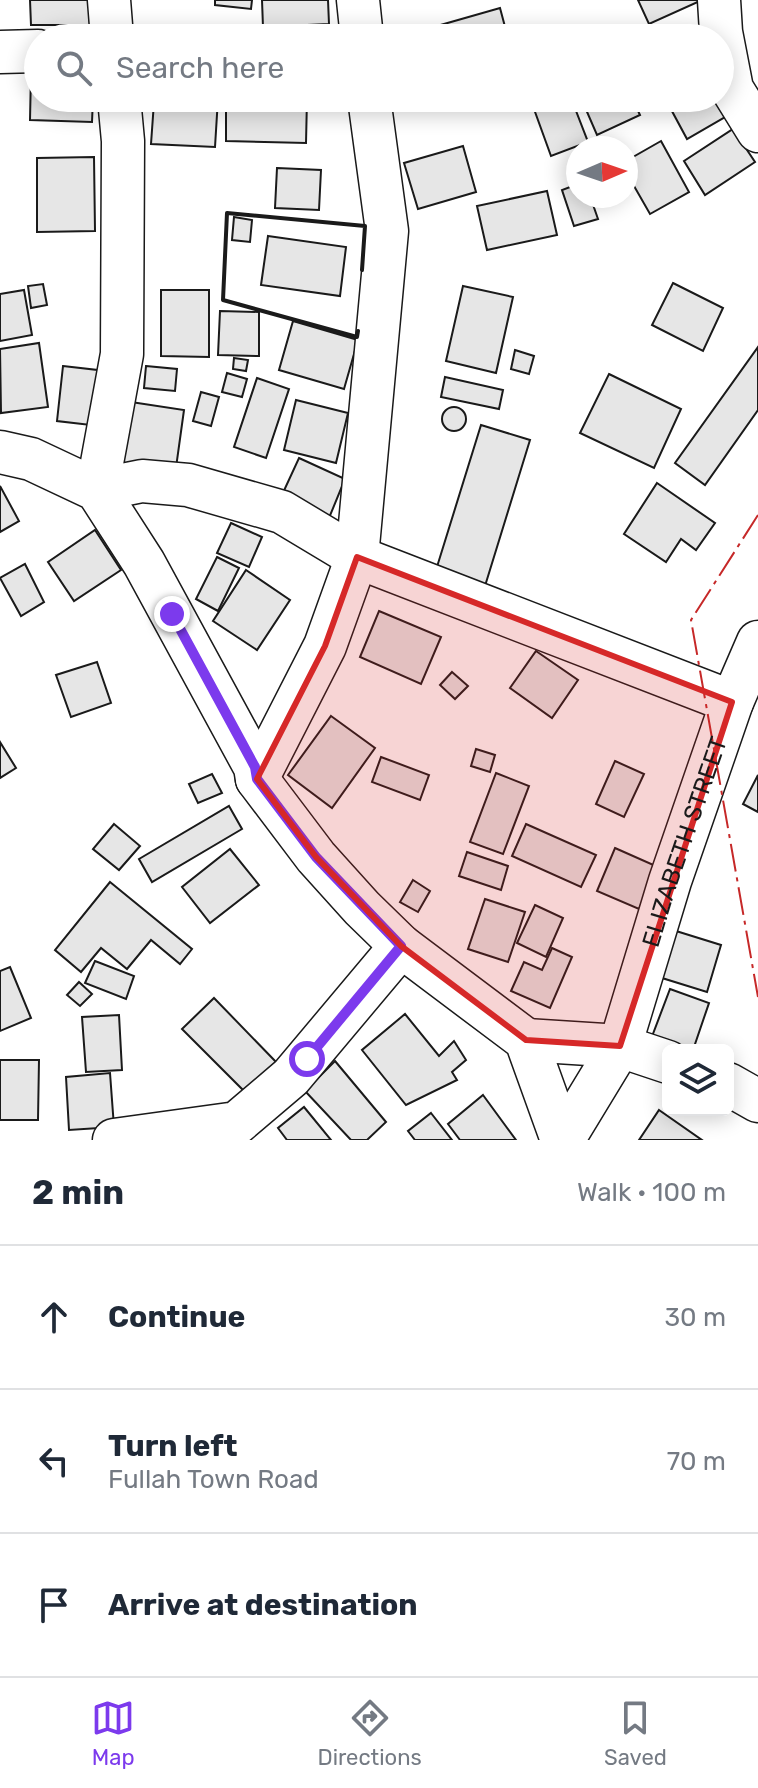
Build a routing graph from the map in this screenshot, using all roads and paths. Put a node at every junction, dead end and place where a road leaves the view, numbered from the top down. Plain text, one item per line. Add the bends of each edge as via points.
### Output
1 (109, 0) edge
2 (358, 0) edge
3 (719, 0) edge
4 (111, 24) edge
5 (361, 24) edge
6 (720, 24) edge
7 (24, 51) edge
8 (0, 52) edge
9 (734, 92) edge
10 (120, 112) edge
11 (371, 112) edge
12 (758, 131) edge
13 (0, 452) edge
14 (97, 490) junction
15 (357, 557) junction
16 (758, 642) edge
17 (732, 702) junction
18 (257, 779) junction
19 (401, 946) junction
20 (526, 1040) junction
21 (620, 1046) junction
22 (662, 1060) edge
23 (734, 1087) edge
24 (758, 1101) edge
25 (114, 1140) edge
26 (562, 1140) edge

1 - 4 street
2 - 5 street
3 - 6 street
7 - 8 street
9 - 12 street
10 - 14 street via 122,354
11 - 15 street via 387,231
13 - 14 street via 31,459
14 - 15 street via 142,481 188,485 282,512
14 - 18 street via 144,563
15 - 17 street
15 - 18 street via 325,646
16 - 17 street, ELIZABETH STREET
17 - 21 street, ELIZABETH STREET
18 - 19 street via 316,857
19 - 20 street
19 - 25 street via 291,1077 237,1123
20 - 21 street
20 - 26 street
21 - 22 street
21 - 26 street, ELIZABETH STREET
23 - 24 street

